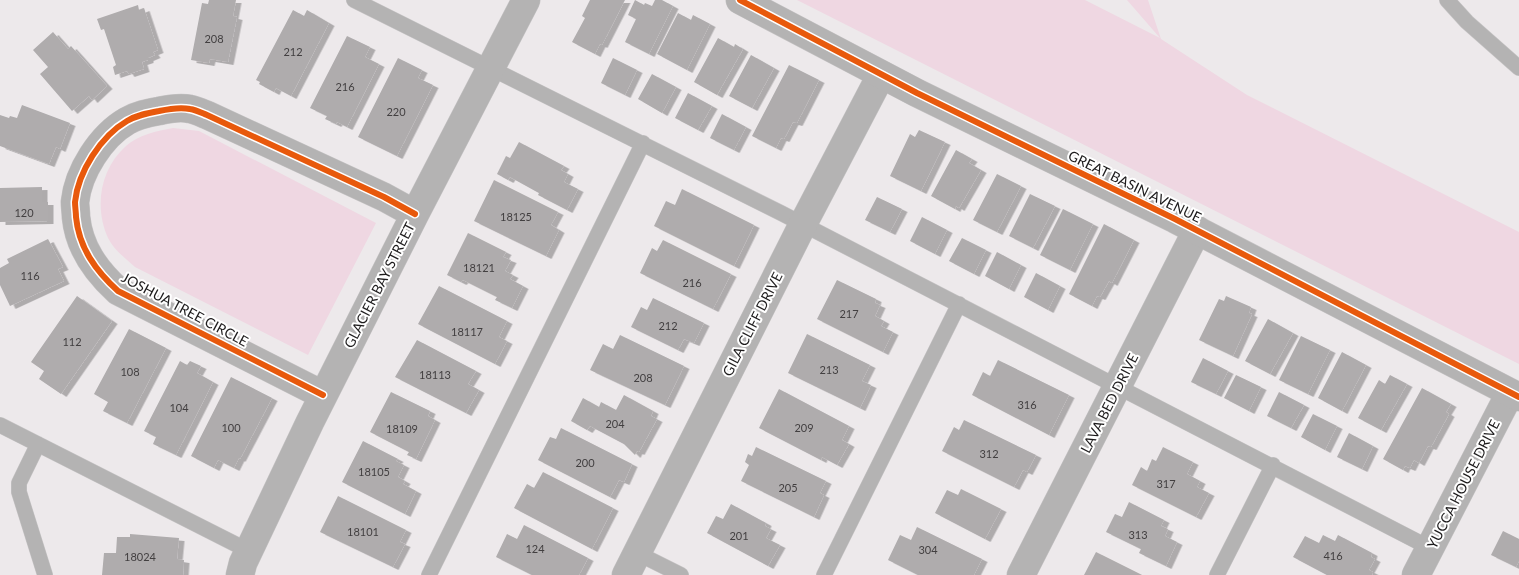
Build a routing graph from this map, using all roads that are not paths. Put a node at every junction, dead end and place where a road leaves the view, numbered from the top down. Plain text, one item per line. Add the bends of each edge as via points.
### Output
1 (354, 0) edge
2 (526, 0) edge
3 (740, 0) edge
4 (1447, 0) edge
5 (491, 68) junction
6 (1519, 68) edge
7 (881, 75) junction
8 (643, 143) junction
9 (415, 214) junction
10 (803, 224) junction
11 (1197, 230) junction
12 (960, 304) junction
13 (1118, 386) junction
14 (1516, 389) edge
15 (323, 395) junction
16 (0, 425) edge
17 (38, 444) junction
18 (1273, 465) junction
19 (245, 563) edge
20 (632, 564) edge
21 (1423, 567) edge
22 (45, 575) edge
23 (429, 575) edge
24 (680, 575) edge
25 (824, 575) edge
26 (1021, 575) edge
27 (1217, 575) edge

1 - 5 lane
2 - 5 street, GLACIER BAY STREET
3 - 7 street, GREAT BASIN AVENUE
4 - 6 lane
5 - 8 lane
5 - 9 street, GLACIER BAY STREET
7 - 10 street, GILA CLIFF DRIVE
7 - 11 street, GREAT BASIN AVENUE
8 - 10 lane
8 - 23 lane
9 - 15 street, GLACIER BAY STREET
9 - 15 street, JOSHUA TREE CIRCLE via 188,108 151,112 126,121 92,156 80,181 75,203 76,218 83,246 104,278 118,291
10 - 12 lane
10 - 20 street, GILA CLIFF DRIVE
11 - 13 street, LAVA BED DRIVE
11 - 14 street, GREAT BASIN AVENUE
12 - 13 lane
12 - 25 lane
13 - 18 lane
13 - 26 street, LAVA BED DRIVE
14 - 21 street, YUCCA HOUSE DRIVE
15 - 19 street, GLACIER BAY STREET
16 - 17 lane
17 - 19 lane
17 - 22 lane via 19,483 19,492
18 - 21 lane
18 - 27 lane
20 - 24 lane

